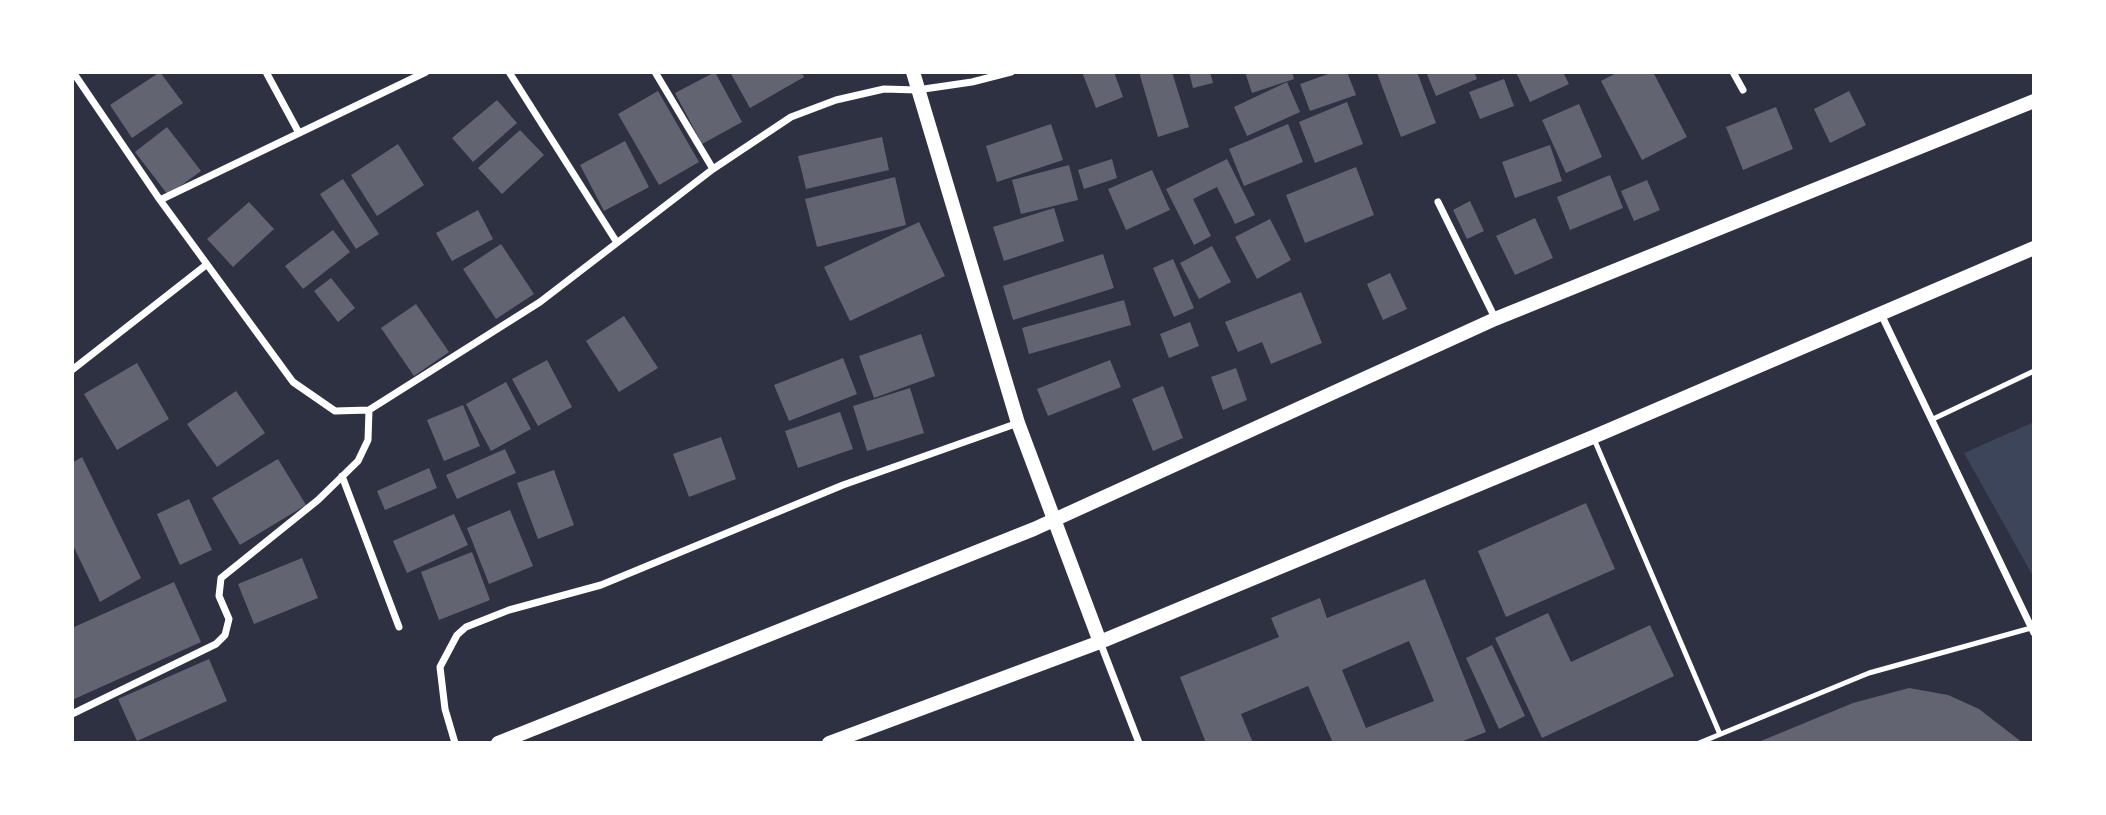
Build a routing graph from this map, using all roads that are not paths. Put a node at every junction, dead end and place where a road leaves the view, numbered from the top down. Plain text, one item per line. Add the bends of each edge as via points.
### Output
1 (73, 72) edge
2 (266, 72) edge
3 (426, 72) edge
4 (509, 72) edge
5 (655, 72) edge
6 (913, 72) edge
7 (1011, 72) edge
8 (1733, 72) edge
9 (917, 90) junction
10 (1743, 90) dead end
11 (2034, 101) edge
12 (299, 133) junction
13 (713, 169) junction
14 (160, 200) junction
15 (1438, 202) dead end
16 (616, 242) junction
17 (2034, 248) edge
18 (206, 265) junction
19 (1881, 314) junction
20 (1495, 319) junction
21 (72, 370) edge
22 (2034, 371) edge
23 (369, 410) junction
24 (1931, 421) junction
25 (1018, 423) junction
26 (1593, 437) junction
27 (342, 476) junction
28 (399, 627) dead end
29 (2033, 630) edge
30 (1100, 642) junction
31 (72, 714) edge
32 (1719, 732) junction
33 (455, 743) edge
34 (498, 743) edge
35 (829, 743) edge
36 (1139, 743) edge
37 (1699, 743) edge

1 - 14 street
2 - 12 street
3 - 12 street
4 - 16 street
5 - 13 street
6 - 9 main road
7 - 9 street
8 - 10 street
9 - 13 street via 860,94 790,117
9 - 25 main road
11 - 20 main road
12 - 14 street
13 - 16 street
14 - 18 street
15 - 20 street
16 - 23 street via 540,302
17 - 19 main road
18 - 21 street
18 - 23 street via 293,382 335,411
19 - 24 street
19 - 26 main road
20 - 34 main road via 1034,529
22 - 24 lane
23 - 27 street via 368,440 358,461
24 - 29 street
25 - 30 main road
25 - 33 street via 844,485 601,585 466,627 440,667
26 - 30 main road
26 - 32 lane
27 - 28 street
27 - 31 street via 221,578 219,596 229,628 216,644
29 - 32 lane via 1869,673
30 - 35 main road
30 - 36 street
32 - 37 lane

